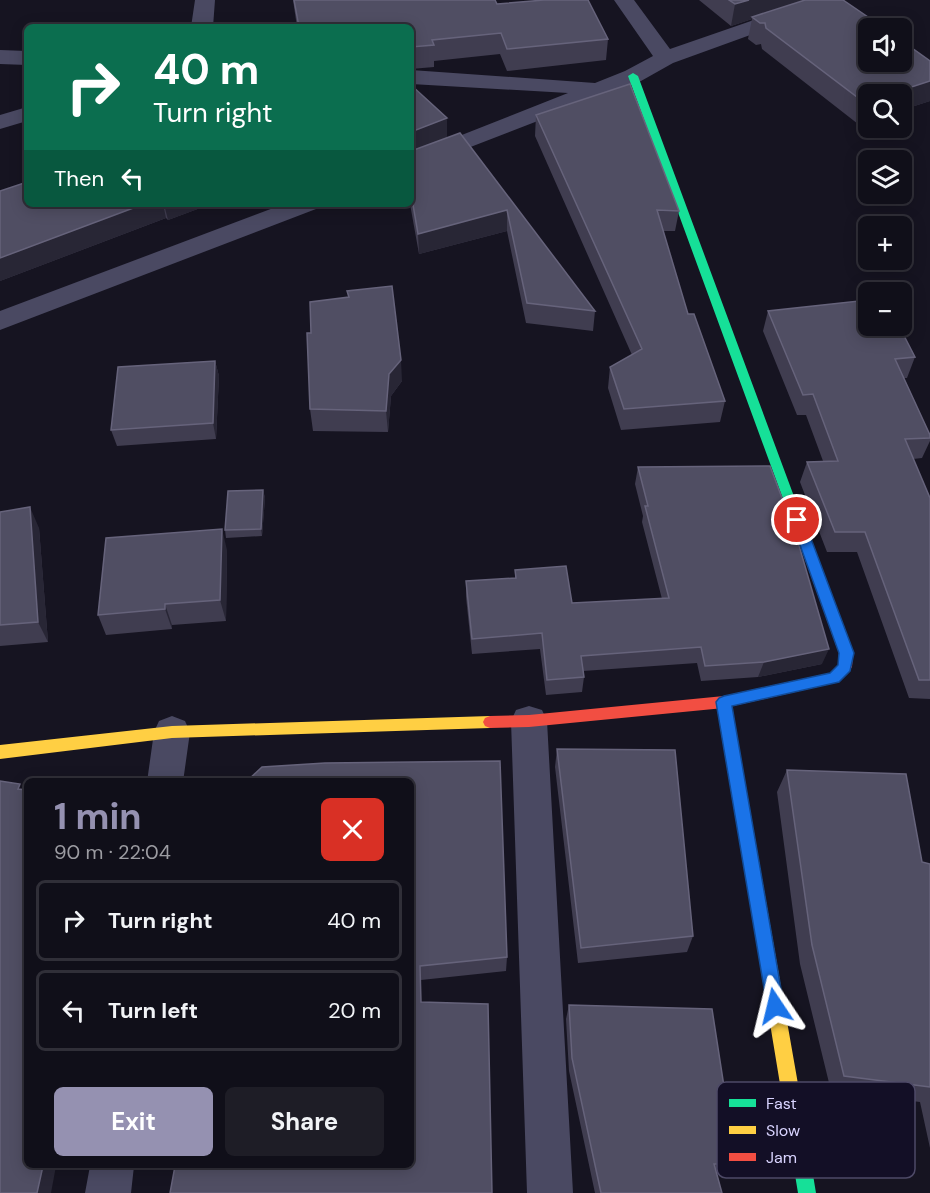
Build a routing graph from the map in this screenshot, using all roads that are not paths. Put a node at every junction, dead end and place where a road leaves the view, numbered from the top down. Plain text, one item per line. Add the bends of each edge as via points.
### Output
1 (206, 0) edge
2 (624, 0) edge
3 (809, 8) edge
4 (202, 24) edge
5 (0, 57) edge
6 (24, 58) edge
7 (665, 58) junction
8 (633, 76) junction
9 (414, 77) edge
10 (599, 89) junction
11 (24, 115) edge
12 (0, 122) edge
13 (414, 162) edge
14 (299, 207) edge
15 (0, 321) edge
16 (724, 702) junction
17 (529, 721) junction
18 (172, 732) junction
19 (0, 752) edge
20 (166, 778) edge
21 (788, 1082) edge
22 (112, 1168) edge
23 (804, 1178) edge
24 (108, 1193) edge
25 (550, 1193) edge
26 (807, 1193) edge

1 - 4 street
2 - 7 street
3 - 7 street
5 - 6 street
7 - 8 street
8 - 10 street
8 - 16 street via 846,653 845,667 834,678
9 - 10 street
10 - 13 street
11 - 12 street
14 - 15 street
16 - 17 street
16 - 21 street
17 - 18 street
17 - 25 street
18 - 19 street
18 - 20 street
22 - 24 street
23 - 26 street

